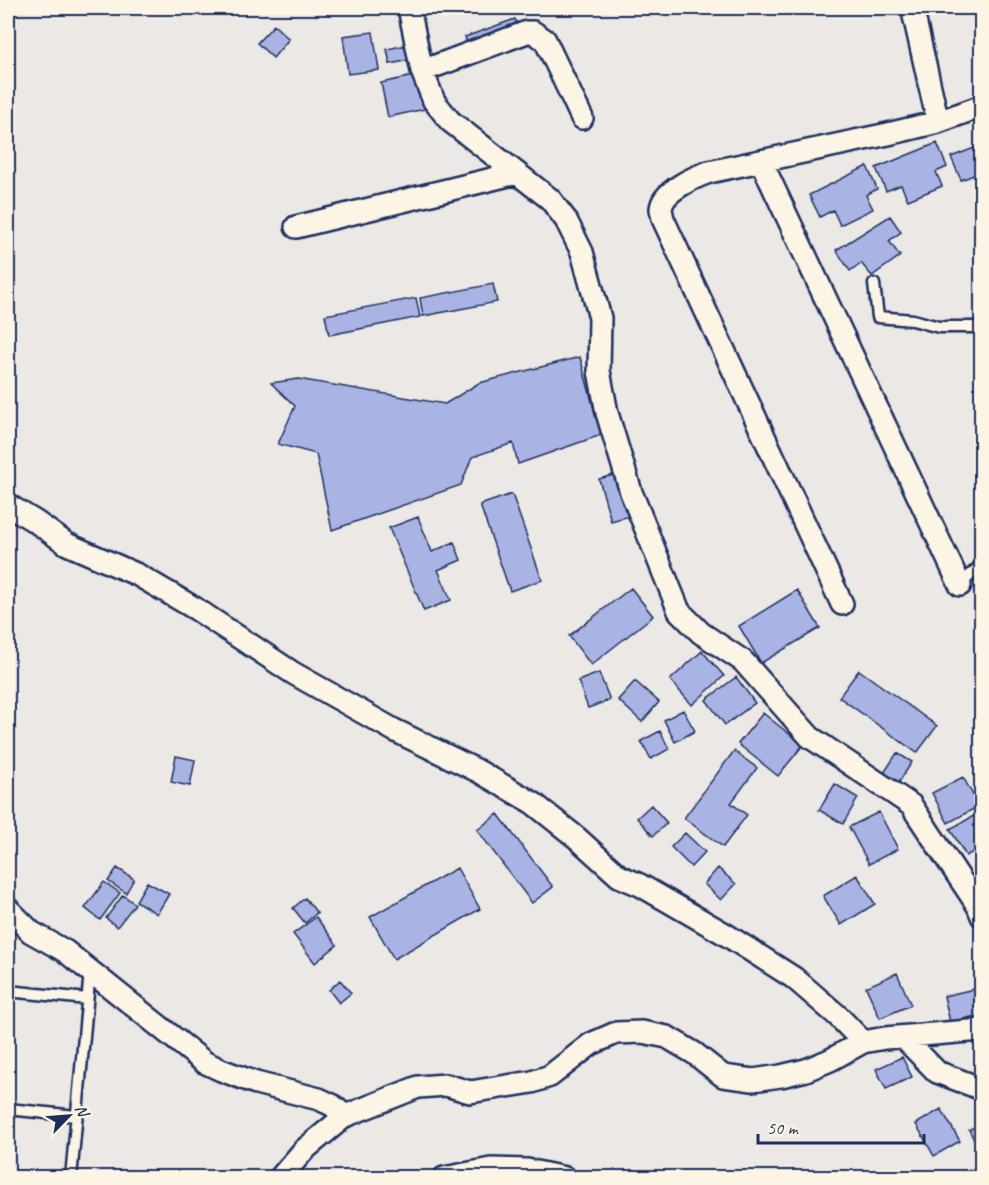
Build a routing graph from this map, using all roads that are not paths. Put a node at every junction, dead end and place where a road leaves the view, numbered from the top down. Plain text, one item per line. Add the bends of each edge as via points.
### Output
1 (409, 8) edge
2 (914, 16) dead end
3 (422, 71) junction
4 (981, 106) edge
5 (582, 118) dead end
6 (938, 122) junction
7 (761, 160) junction
8 (517, 172) junction
9 (296, 227) dead end
10 (874, 284) dead end
11 (981, 327) edge
12 (8, 505) edge
13 (981, 564) edge
14 (960, 585) joint
15 (842, 604) dead end
16 (8, 909) edge
17 (981, 916) edge
18 (90, 971) junction
19 (8, 990) edge
20 (87, 999) junction
21 (981, 1030) edge
22 (903, 1037) junction
23 (863, 1042) junction
24 (981, 1089) edge
25 (8, 1109) edge
26 (76, 1116) junction
27 (345, 1116) junction
28 (71, 1178) edge
29 (280, 1178) edge
30 (444, 1178) edge
31 (566, 1178) edge

1 - 3 street
2 - 6 street
3 - 5 street via 533,32 545,40
3 - 8 street via 434,101 450,121
4 - 6 street
6 - 7 street
7 - 14 street
7 - 15 street via 691,179 675,189 661,209
8 - 9 street
8 - 17 street via 550,199 582,252 600,318 599,371 607,413 631,492 679,611 701,633 743,661 810,737 910,805
10 - 11 lane via 878,317 939,327
12 - 23 street via 67,544 138,575 196,609 293,673 533,803 619,876 725,934 794,978
13 - 14 lane
16 - 18 street via 31,932
18 - 20 lane
18 - 27 street via 204,1062 256,1083 319,1099
19 - 20 lane
20 - 26 lane
21 - 22 street
22 - 23 street
22 - 24 street via 937,1072
23 - 27 street via 806,1070 753,1080 723,1076 667,1037 642,1032 616,1033 591,1044 550,1077 470,1092 446,1085 418,1087
25 - 26 lane
26 - 28 lane
27 - 29 street via 304,1150
30 - 31 street via 491,1169 527,1170

